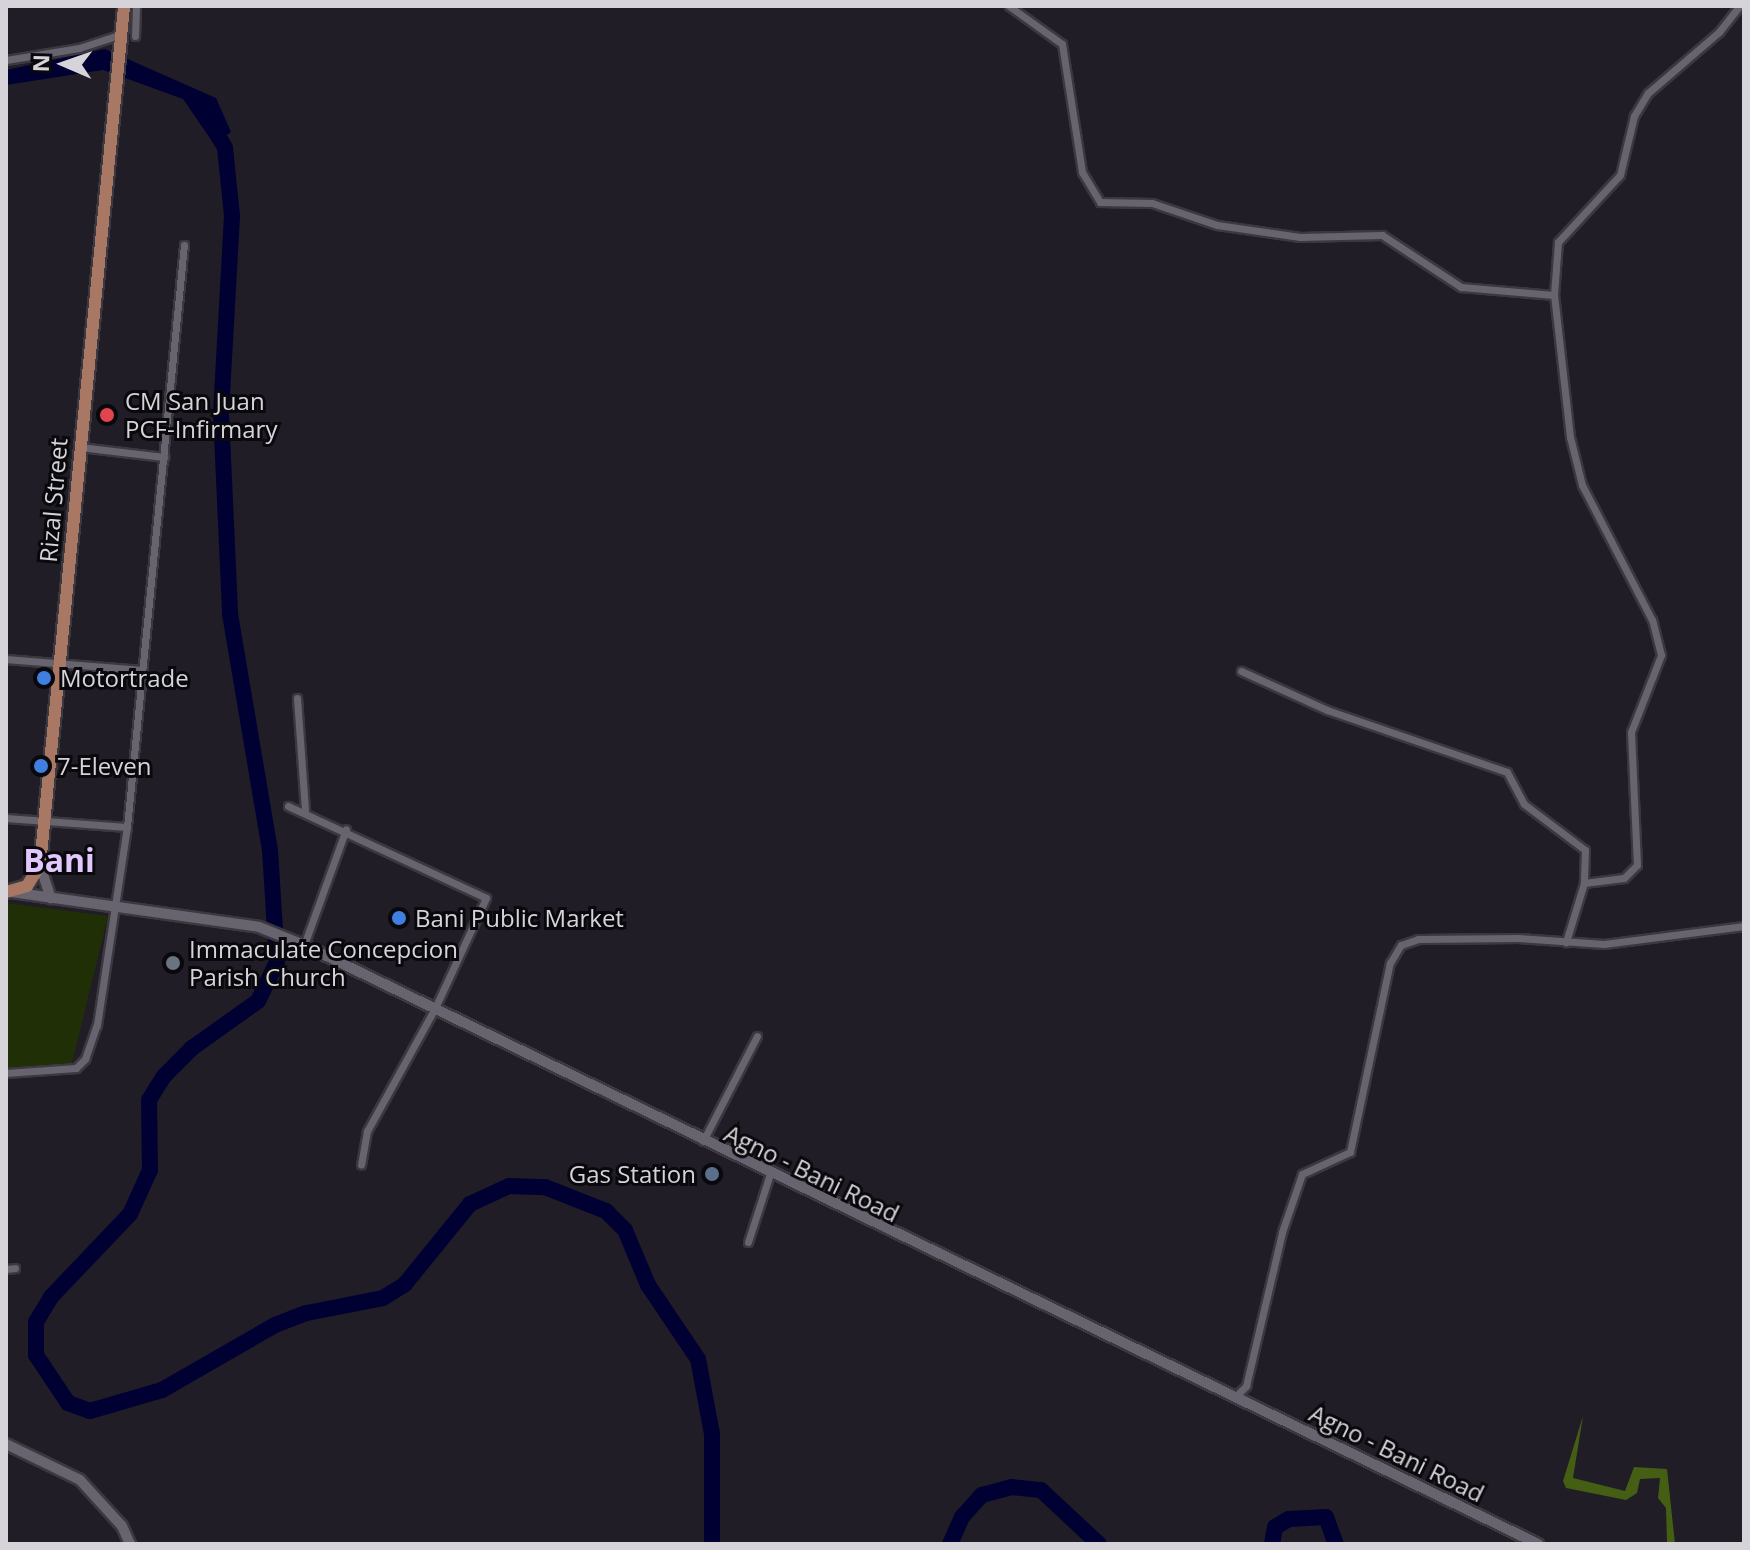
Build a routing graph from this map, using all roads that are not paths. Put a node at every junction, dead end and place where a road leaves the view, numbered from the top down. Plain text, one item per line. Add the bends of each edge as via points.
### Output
1 (124, 6) edge
2 (136, 6) edge
3 (1009, 6) edge
4 (1739, 6) edge
5 (126, 37) junction
6 (6, 60) edge
7 (184, 245) dead end
8 (1554, 295) junction
9 (79, 447) junction
10 (164, 457) junction
11 (6, 659) edge
12 (61, 664) junction
13 (142, 670) junction
14 (1241, 671) dead end
15 (297, 698) dead end
16 (288, 806) dead end
17 (305, 810) junction
18 (6, 818) edge
19 (44, 822) junction
20 (127, 827) junction
21 (346, 829) junction
22 (40, 865) junction
23 (1584, 883) junction
24 (8, 892) edge
25 (51, 898) junction
26 (116, 907) junction
27 (1744, 926) edge
28 (1566, 942) junction
29 (301, 944) junction
30 (435, 1008) junction
31 (757, 1036) dead end
32 (6, 1073) edge
33 (702, 1142) junction
34 (361, 1164) dead end
35 (770, 1174) junction
36 (748, 1242) dead end
37 (1235, 1397) junction
38 (6, 1444) edge
39 (130, 1544) edge
40 (1538, 1544) edge

1 - 5 main road, Rizal Street
2 - 5 street
3 - 8 street via 1062,44 1082,172 1100,202 1152,203 1217,225 1300,237 1382,235 1461,287
4 - 8 street via 1719,32 1639,104 1620,175 1558,242
5 - 6 street
5 - 9 main road, Rizal Street
7 - 10 street
8 - 23 street via 1570,437 1582,485 1652,620 1661,655 1631,732 1637,865 1624,878
9 - 10 street
9 - 12 main road, Rizal Street
10 - 13 street
11 - 12 street
12 - 13 street
12 - 19 main road, Rizal Street
13 - 20 street
14 - 23 street via 1327,710 1507,772 1524,804 1585,850
15 - 17 street
16 - 17 street
17 - 21 street
18 - 19 street
19 - 20 street
19 - 22 main road, Rizal Street
20 - 26 street
21 - 29 street
21 - 30 street via 486,898
22 - 24 main road via 31,882
22 - 25 main road
23 - 28 street
24 - 25 main road, Agno - Bani Road
25 - 26 main road, Agno - Bani Road
26 - 29 main road, Agno - Bani Road via 259,927
26 - 32 street via 107,975 85,1059 68,1070
27 - 28 street via 1634,942
28 - 37 street via 1418,939 1395,951 1350,1152 1302,1174 1282,1232 1246,1386
29 - 30 main road, Agno - Bani Road
30 - 33 main road, Agno - Bani Road
30 - 34 street via 367,1131
31 - 33 street
33 - 35 main road, Agno - Bani Road
35 - 36 street
35 - 37 main road, Agno - Bani Road
37 - 40 main road, Agno - Bani Road
38 - 39 main road via 80,1480 122,1526

